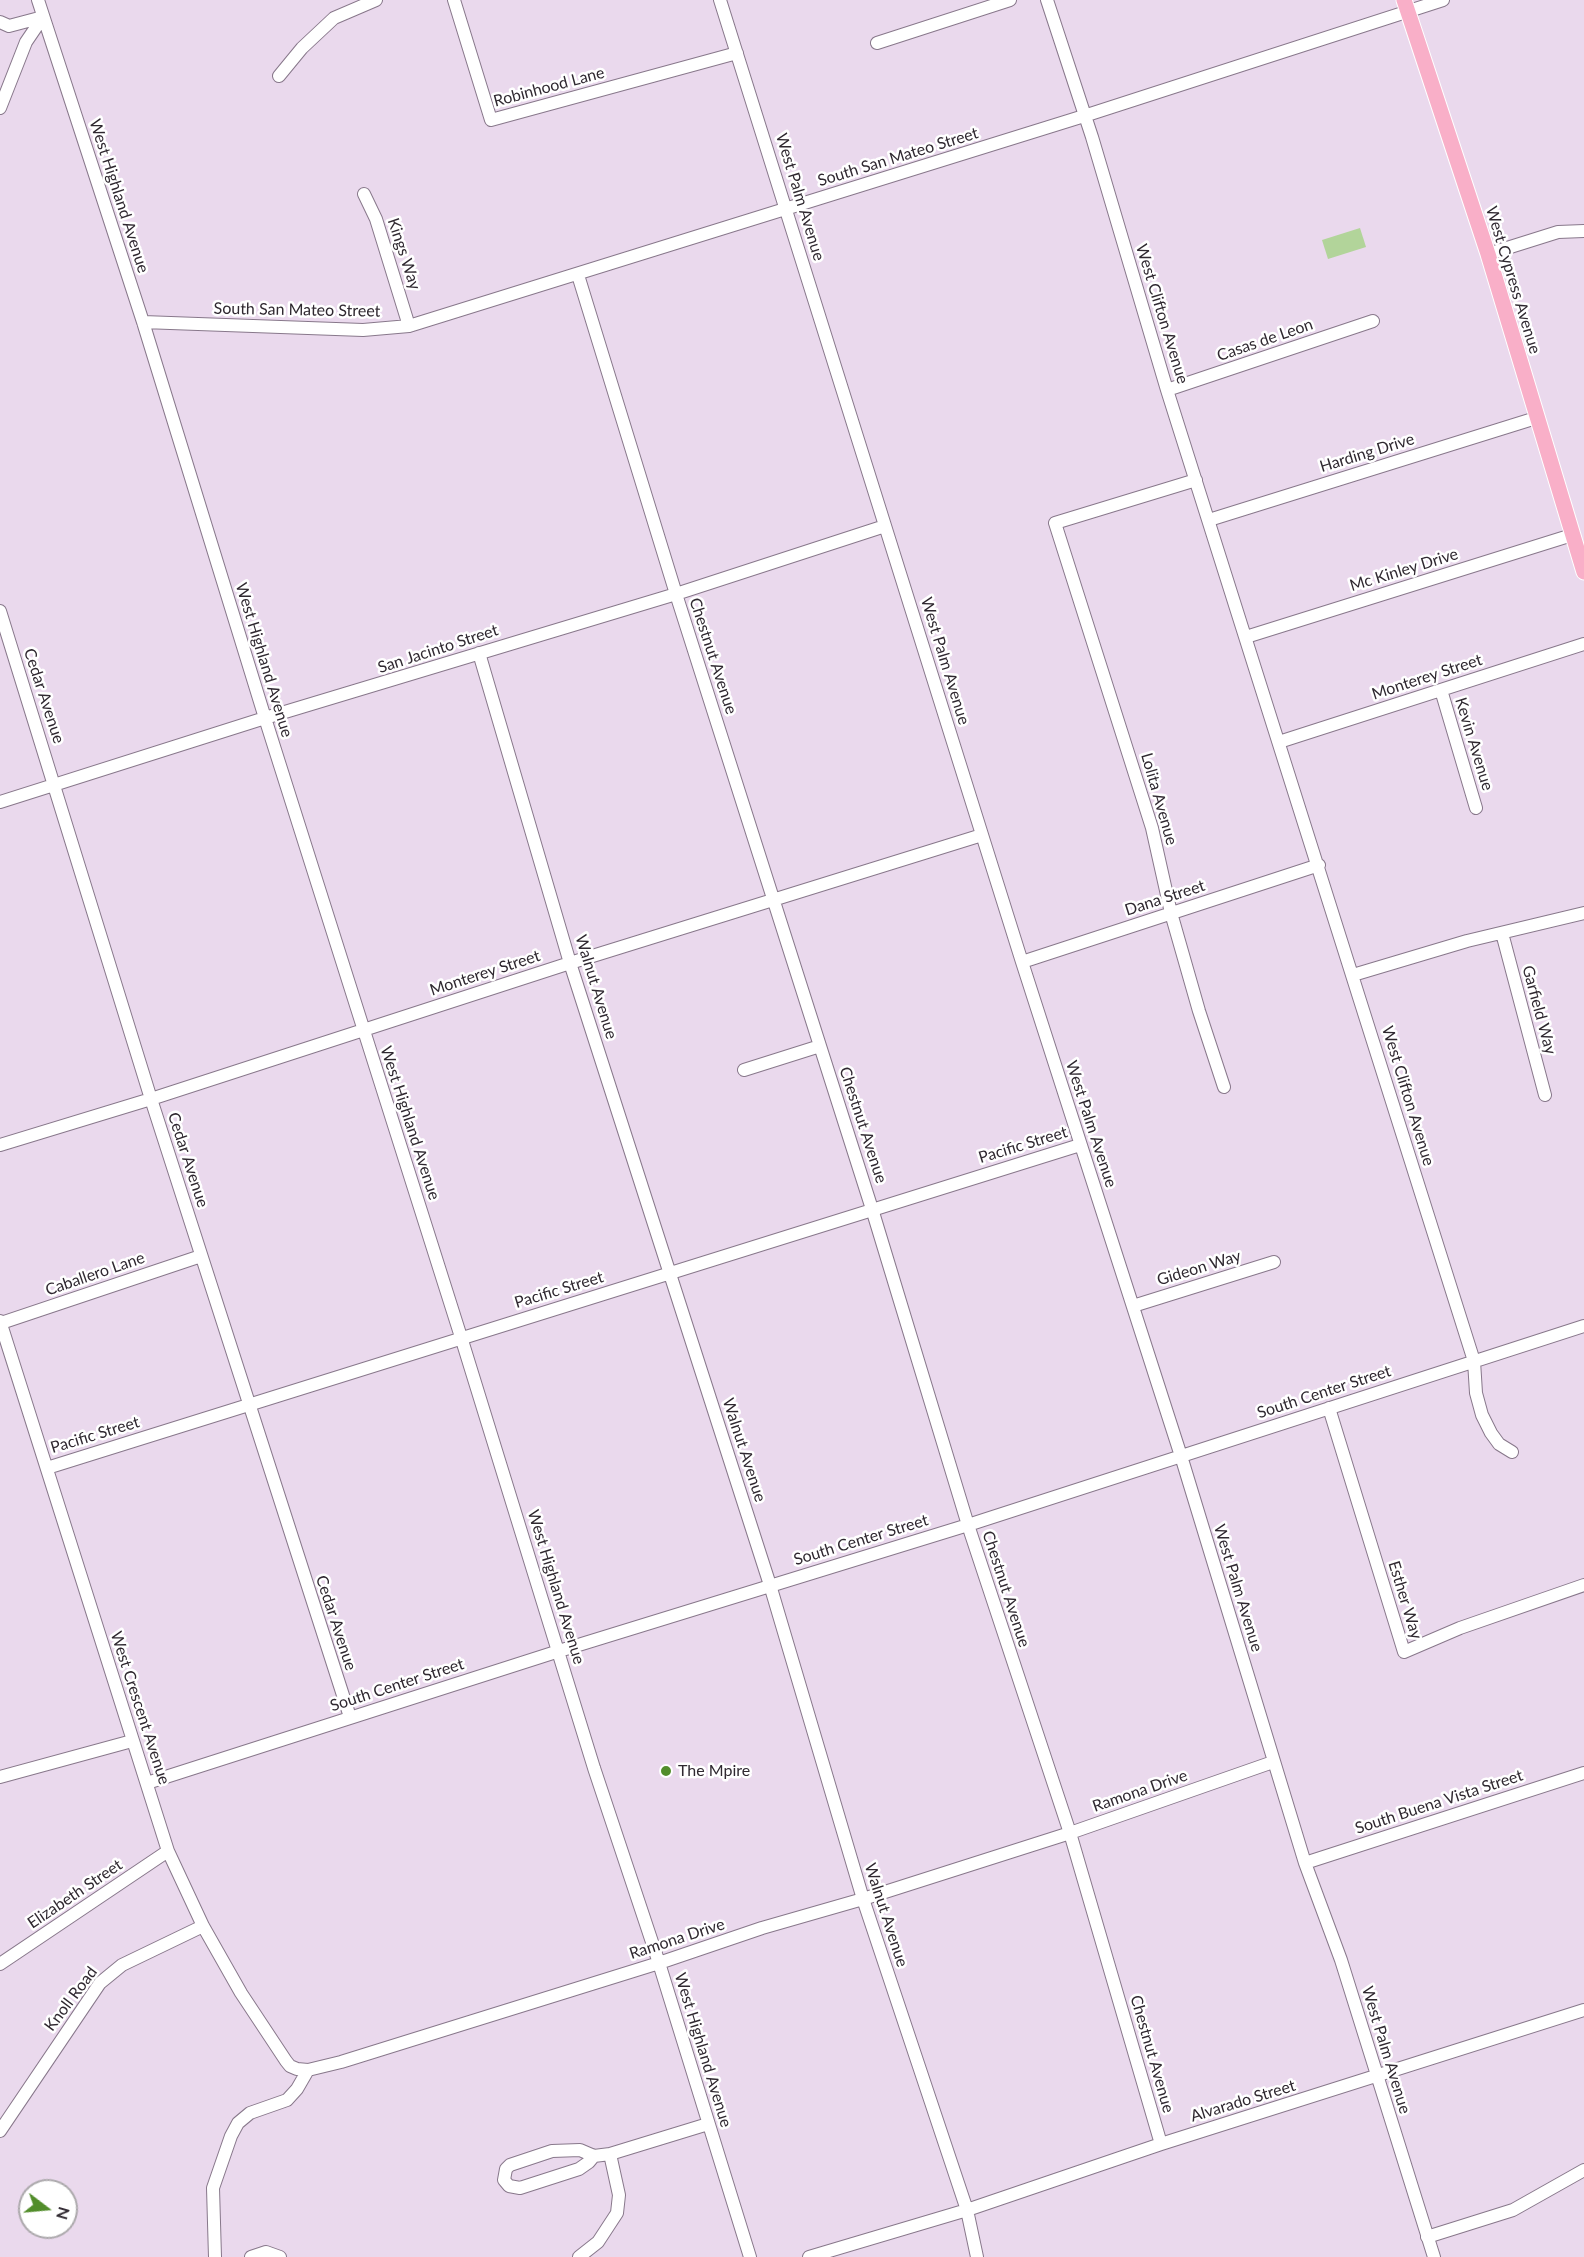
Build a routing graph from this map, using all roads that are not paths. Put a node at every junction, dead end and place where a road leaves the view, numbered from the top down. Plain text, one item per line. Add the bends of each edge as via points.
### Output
1 (38, 0) edge
2 (376, 0) edge
3 (454, 0) edge
4 (720, 0) edge
5 (1010, 0) edge
6 (1047, 0) edge
7 (1443, 0) edge
8 (1406, 5) edge
9 (43, 17) junction
10 (0, 22) edge
11 (877, 44) dead end
12 (736, 54) junction
13 (279, 76) dead end
14 (0, 108) edge
15 (1084, 116) junction
16 (364, 194) dead end
17 (787, 209) junction
18 (1584, 231) edge
19 (1488, 254) junction
20 (578, 275) junction
21 (1373, 321) dead end
22 (143, 322) junction
23 (409, 326) junction
24 (1167, 390) junction
25 (1536, 417) junction
26 (1196, 480) junction
27 (1209, 520) junction
28 (885, 525) junction
29 (1572, 535) junction
30 (1584, 572) edge
31 (676, 594) junction
32 (0, 611) edge
33 (1246, 637) junction
34 (1584, 644) edge
35 (479, 653) junction
36 (1441, 690) junction
37 (265, 718) junction
38 (1279, 742) junction
39 (56, 785) junction
40 (0, 802) edge
41 (1476, 808) dead end
42 (982, 836) junction
43 (1319, 865) junction
44 (775, 899) junction
45 (1171, 913) junction
46 (1584, 913) edge
47 (1502, 933) junction
48 (1022, 962) junction
49 (570, 963) junction
50 (1353, 975) junction
51 (363, 1030) junction
52 (820, 1046) junction
53 (744, 1070) dead end
54 (1224, 1087) dead end
55 (1545, 1095) dead end
56 (151, 1099) junction
57 (0, 1145) edge
58 (1080, 1145) junction
59 (872, 1209) junction
60 (201, 1256) junction
61 (1274, 1262) dead end
62 (670, 1273) junction
63 (1133, 1306) junction
64 (0, 1322) edge
65 (1584, 1326) edge
66 (461, 1337) junction
67 (4, 1345) edge
68 (1474, 1361) junction
69 (249, 1404) junction
70 (1329, 1408) junction
71 (1512, 1452) dead end
72 (1181, 1456) junction
73 (47, 1467) junction
74 (968, 1526) junction
75 (770, 1585) junction
76 (1584, 1585) edge
77 (559, 1651) junction
78 (350, 1718) junction
79 (132, 1741) junction
80 (1273, 1762) junction
81 (1584, 1773) edge
82 (0, 1777) edge
83 (147, 1783) junction
84 (1070, 1833) junction
85 (168, 1851) junction
86 (1305, 1863) junction
87 (863, 1899) junction
88 (203, 1926) junction
89 (659, 1963) junction
90 (0, 1964) edge
91 (1584, 2010) edge
92 (308, 2070) junction
93 (1377, 2077) junction
94 (708, 2124) junction
95 (0, 2131) edge
96 (1161, 2144) junction
97 (610, 2154) junction
98 (594, 2156) junction
99 (1584, 2170) edge
100 (967, 2210) junction
101 (1427, 2237) junction
102 (598, 2242) junction
103 (216, 2257) edge
104 (251, 2257) edge
105 (280, 2257) edge
106 (579, 2257) edge
107 (598, 2257) edge
108 (750, 2257) edge
109 (809, 2257) edge
110 (977, 2257) edge
111 (1434, 2257) edge

1 - 9 street, West Highland Avenue
2 - 13 street via 334,18
3 - 12 street, Robinhood Lane via 491,120
4 - 12 street, West Palm Avenue
5 - 11 street
6 - 15 street, West Clifton Avenue
7 - 8 street, South San Mateo Street
8 - 15 street, South San Mateo Street
8 - 19 main road, West Cypress Avenue
9 - 10 street via 9,26
9 - 14 street via 26,42
9 - 22 street, West Highland Avenue
12 - 17 street, West Palm Avenue
15 - 17 street, South San Mateo Street
15 - 24 street, West Clifton Avenue
16 - 23 street, Kings Way via 376,219
17 - 20 street, South San Mateo Street
17 - 28 street, West Palm Avenue
18 - 19 street via 1558,232
19 - 25 main road, West Cypress Avenue
20 - 23 street, South San Mateo Street
20 - 31 street, Chestnut Avenue
21 - 24 street, Casas de Leon
22 - 23 street, South San Mateo Street via 363,330
22 - 37 street, West Highland Avenue
24 - 26 street, West Clifton Avenue
25 - 27 street, Harding Drive
25 - 29 main road, West Cypress Avenue
26 - 27 street, West Clifton Avenue
26 - 45 street, Lolita Avenue via 1055,523 1152,828
27 - 33 street, West Clifton Avenue
28 - 31 street, San Jacinto Street
28 - 42 street, West Palm Avenue
29 - 30 main road, West Cypress Avenue
29 - 33 street, Mc Kinley Drive
31 - 35 street, San Jacinto Street
31 - 44 street, Chestnut Avenue
32 - 39 street, Cedar Avenue
33 - 38 street, West Clifton Avenue
34 - 36 street, Monterey Street
35 - 37 street, San Jacinto Street
35 - 49 street, Walnut Avenue
36 - 38 street, Monterey Street
36 - 41 street, Kevin Avenue
37 - 39 street, San Jacinto Street
37 - 51 street, West Highland Avenue
38 - 43 street, West Clifton Avenue
39 - 40 street, San Jacinto Street
39 - 56 street, Cedar Avenue
42 - 44 street, Monterey Street
42 - 48 street, West Palm Avenue
43 - 45 street, Dana Street
43 - 50 street, West Clifton Avenue
44 - 49 street, Monterey Street
44 - 52 street, Chestnut Avenue
45 - 48 street, Dana Street
45 - 54 street, Lolita Avenue
46 - 47 street
47 - 50 street
47 - 55 street, Garfield Way
48 - 58 street, West Palm Avenue
49 - 51 street, Monterey Street
49 - 62 street, Walnut Avenue
50 - 68 street, West Clifton Avenue
51 - 56 street, Monterey Street
51 - 66 street, West Highland Avenue
52 - 53 street
52 - 59 street, Chestnut Avenue
56 - 57 street, Monterey Street
56 - 60 street, Cedar Avenue
58 - 59 street, Pacific Street
58 - 63 street, West Palm Avenue
59 - 62 street, Pacific Street
59 - 74 street, Chestnut Avenue
60 - 64 street, Caballero Lane
60 - 69 street, Cedar Avenue
61 - 63 street, Gideon Way
62 - 66 street, Pacific Street
62 - 75 street, Walnut Avenue
63 - 72 street, West Palm Avenue
64 - 67 street, West Crescent Avenue
65 - 68 street, South Center Street
66 - 69 street, Pacific Street
66 - 77 street, West Highland Avenue
67 - 73 street, West Crescent Avenue
68 - 70 street, South Center Street
68 - 71 street, West Clifton Avenue via 1482,1415 1499,1444
69 - 73 street, Pacific Street
69 - 78 street, Cedar Avenue
70 - 72 street, South Center Street
70 - 76 street, Esther Way via 1404,1652
72 - 74 street, South Center Street
72 - 80 street, West Palm Avenue
73 - 79 street, West Crescent Avenue
74 - 75 street, South Center Street
74 - 84 street, Chestnut Avenue
75 - 77 street, South Center Street
75 - 87 street, Walnut Avenue
77 - 78 street, South Center Street
77 - 89 street, West Highland Avenue
78 - 83 street, South Center Street
79 - 82 street
79 - 83 street, West Crescent Avenue
80 - 84 street, Ramona Drive
80 - 86 street, West Palm Avenue
81 - 86 street, South Buena Vista Street
83 - 85 street, West Crescent Avenue
84 - 87 street, Ramona Drive
84 - 96 street, Chestnut Avenue
85 - 88 street, West Crescent Avenue
85 - 90 street, Elizabeth Street
86 - 93 street, West Palm Avenue via 1341,1960
87 - 89 street, Ramona Drive
87 - 100 street, Walnut Avenue
88 - 92 street, West Crescent Avenue via 286,2061 290,2066
88 - 95 street, Knoll Road via 122,1965 100,1983
89 - 92 street, Ramona Drive
89 - 94 street, West Highland Avenue
91 - 93 street, Alvarado Street
92 - 103 street via 287,2100 244,2117 231,2136 213,2188
93 - 96 street, Alvarado Street
93 - 101 street, West Palm Avenue
94 - 97 street
94 - 108 street, West Highland Avenue
96 - 100 street, Alvarado Street
97 - 98 street
97 - 102 street via 617,2213
98 - 98 street via 580,2150 552,2151 510,2165 504,2180 509,2186 520,2188 579,2169
99 - 101 street via 1513,2210
100 - 109 street, Alvarado Street
100 - 110 street, Walnut Avenue
101 - 111 street, West Palm Avenue
102 - 106 street
102 - 107 street
104 - 105 street via 266,2252

